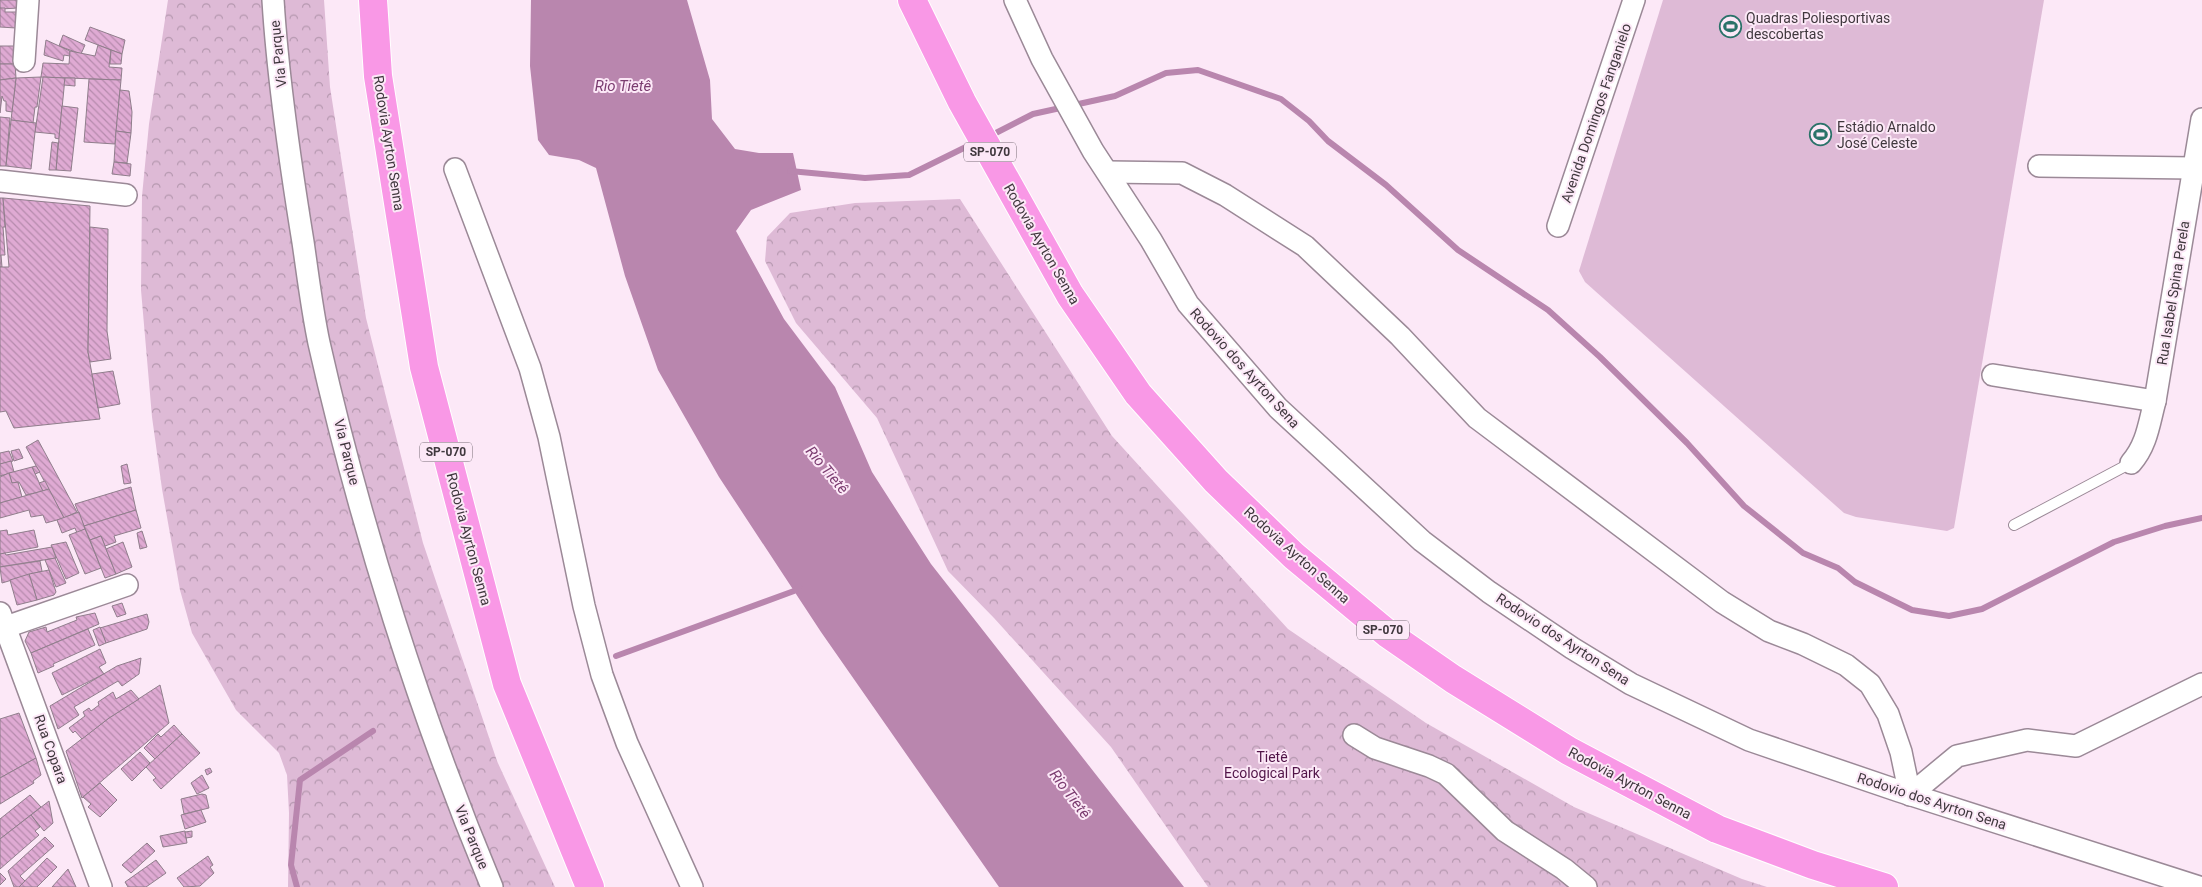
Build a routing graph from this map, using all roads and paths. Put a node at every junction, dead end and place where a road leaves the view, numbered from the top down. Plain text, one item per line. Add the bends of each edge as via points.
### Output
1 (28, 0) edge
2 (272, 0) edge
3 (373, 0) edge
4 (912, 0) edge
5 (1015, 0) edge
6 (1634, 0) edge
7 (24, 61) dead end
8 (2202, 119) edge
9 (2039, 166) dead end
10 (2194, 168) junction
11 (455, 169) dead end
12 (1108, 172) junction
13 (0, 181) edge
14 (126, 195) dead end
15 (1558, 226) dead end
16 (1993, 375) dead end
17 (2155, 401) junction
18 (2132, 463) joint
19 (2014, 525) dead end
20 (127, 585) dead end
21 (2, 623) edge
22 (2202, 684) edge
23 (1354, 735) dead end
24 (1910, 794) junction
25 (100, 887) edge
26 (492, 887) edge
27 (590, 887) edge
28 (692, 887) edge
29 (1586, 887) edge
30 (1884, 887) edge
31 (2200, 887) edge

1 - 7 street
2 - 26 street, Via Parque via 289,157 319,341 360,505 406,654 462,814
3 - 27 highway, Rodovia Ayrton Senna / SP-070 via 378,76 424,367 507,684
4 - 30 highway, Rodovia Ayrton Senna / SP-070 via 962,102 1070,296 1138,394 1216,481 1294,556 1388,634 1453,679 1569,751 1717,829
5 - 12 street, Rodovio dos Ayrton Sena via 1042,59
6 - 15 street, Avenida Domingos Fanganielo
8 - 10 street, Rua Isabel Spina Perela
9 - 10 street
10 - 17 street, Rua Isabel Spina Perela
11 - 28 street via 530,368 549,438 584,606 602,675 627,743
12 - 24 street, Rodovio dos Ayrton Sena via 1188,304 1278,408 1422,541 1534,623 1631,684 1749,740
12 - 24 street via 1182,173 1224,195 1305,246 1400,336 1477,418 1722,602 1769,631 1846,665 1870,684 1888,714
13 - 14 street
16 - 17 street
17 - 18 street, Rua Isabel Spina Perela via 2146,438
18 - 19 lane
20 - 21 street
21 - 25 street, Rua Copara
22 - 24 street via 2076,746 2026,740 1957,756
23 - 29 street via 1375,748 1446,774 1505,831
24 - 31 street, Rodovio dos Ayrton Sena

